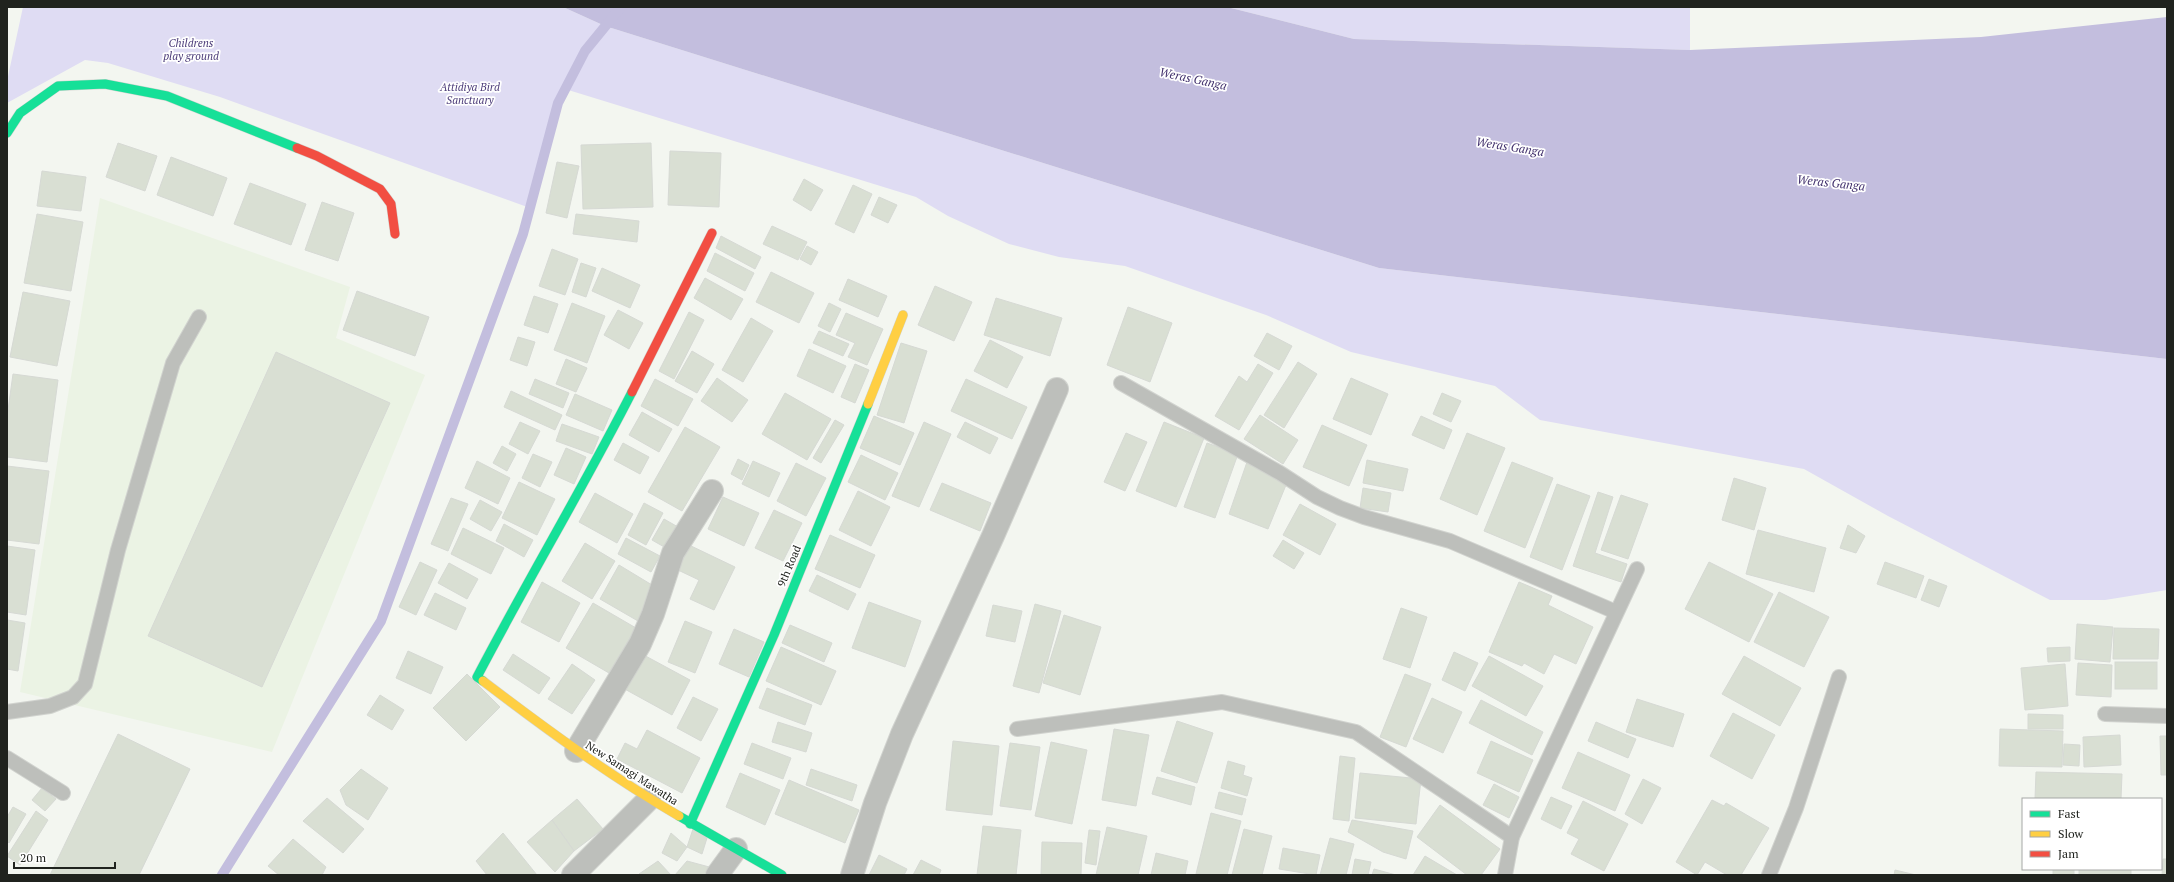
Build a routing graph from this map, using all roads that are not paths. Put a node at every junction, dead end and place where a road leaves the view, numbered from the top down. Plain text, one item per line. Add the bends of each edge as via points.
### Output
1 (7, 133) edge
2 (712, 233) dead end
3 (395, 234) dead end
4 (904, 315) dead end
5 (199, 317) dead end
6 (1122, 383) dead end
7 (1057, 389) dead end
8 (712, 491) dead end
9 (1637, 569) dead end
10 (1616, 612) junction
11 (1839, 677) dead end
12 (7, 712) edge
13 (2105, 714) dead end
14 (2167, 716) edge
15 (1017, 728) dead end
16 (576, 751) junction
17 (7, 758) edge
18 (63, 793) dead end
19 (649, 799) junction
20 (690, 824) junction
21 (1512, 837) junction
22 (736, 849) junction
23 (573, 875) edge
24 (717, 875) edge
25 (782, 875) edge
26 (852, 875) edge
27 (1505, 875) edge
28 (1769, 875) edge

1 - 3 street via 20,114 58,86 105,84 167,96 317,156 380,189 391,204
2 - 16 street, New Samagi Mawatha via 601,452 477,677
4 - 20 street, 9th Road via 831,499 734,728
5 - 12 lane via 173,363 118,550 85,684 73,697 50,706
6 - 10 lane via 1340,508 1364,518 1450,541
7 - 26 street via 902,734 874,803
8 - 16 street via 673,553 640,644
9 - 10 lane
10 - 21 lane
11 - 28 lane via 1796,808
13 - 14 lane
15 - 21 lane via 1222,702 1341,728 1356,732
16 - 19 street, New Samagi Mawatha
17 - 18 lane
19 - 20 street, New Samagi Mawatha
19 - 23 street
20 - 22 street, New Samagi Mawatha
21 - 27 lane
22 - 24 street
22 - 25 street, New Samagi Mawatha

